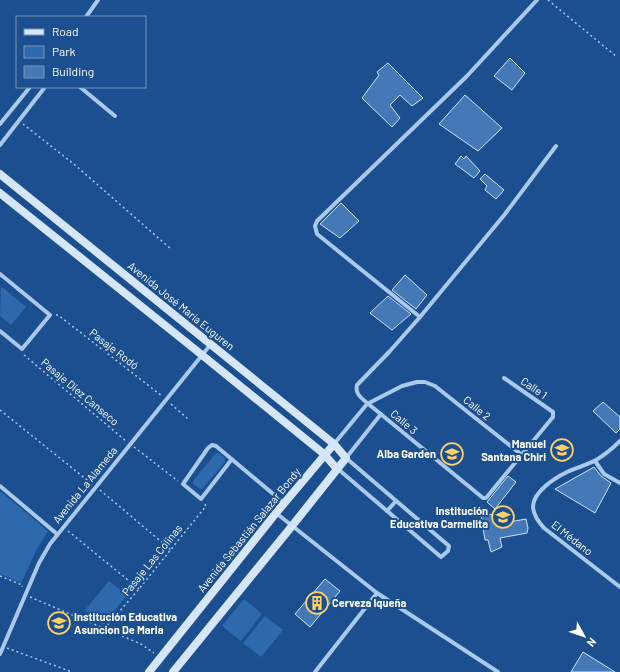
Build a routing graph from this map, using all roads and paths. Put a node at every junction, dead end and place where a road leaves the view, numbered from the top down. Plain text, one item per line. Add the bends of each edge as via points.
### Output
1 (98, 0) edge
2 (537, 0) edge
3 (548, 0) edge
4 (87, 16) edge
5 (617, 57) dead end
6 (29, 88) edge
7 (44, 88) edge
8 (81, 88) edge
9 (115, 116) dead end
10 (20, 121) junction
11 (0, 124) edge
12 (0, 145) edge
13 (556, 146) dead end
14 (0, 174) edge
15 (0, 193) edge
16 (171, 249) dead end
17 (0, 274) edge
18 (50, 315) junction
19 (420, 317) junction
20 (0, 331) edge
21 (211, 344) junction
22 (22, 349) junction
23 (202, 355) junction
24 (504, 378) dead end
25 (166, 400) junction
26 (367, 404) junction
27 (0, 410) edge
28 (381, 414) junction
29 (188, 419) dead end
30 (620, 441) edge
31 (130, 444) junction
32 (334, 444) junction
33 (324, 454) junction
34 (522, 455) junction
35 (346, 458) junction
36 (232, 459) junction
37 (595, 461) junction
38 (337, 468) junction
39 (620, 483) edge
40 (182, 484) junction
41 (0, 486) edge
42 (96, 487) junction
43 (202, 499) junction
44 (396, 501) junction
45 (284, 503) junction
46 (387, 511) junction
47 (276, 514) junction
48 (292, 526) junction
49 (63, 527) junction
50 (57, 534) junction
51 (171, 550) junction
52 (0, 576) edge
53 (620, 587) edge
54 (139, 589) junction
55 (377, 594) junction
56 (25, 595) junction
57 (104, 629) junction
58 (3, 647) junction
59 (0, 654) edge
60 (161, 657) junction
61 (70, 672) edge
62 (149, 672) edge
63 (173, 672) edge
64 (315, 672) edge
65 (498, 672) edge

1 - 4 street
2 - 19 street via 467,76 321,216 315,226 317,234
3 - 5 path
6 - 11 street
7 - 10 street
8 - 9 street
10 - 12 street
10 - 16 path via 75,165
13 - 19 street
14 - 21 street, Avenida José María Euguren
15 - 23 street
17 - 18 street
18 - 22 street
18 - 25 path, Pasaje Rodó via 58,315
19 - 26 street via 357,384 357,393
20 - 22 street
21 - 23 street, Avenida La Alameda
21 - 32 street, Avenida José María Euguren
22 - 31 path, Pasaje Diez Canseco via 24,356
23 - 25 street, Avenida La Alameda
23 - 33 street
24 - 34 street, Calle 1 via 553,412 553,417
25 - 29 path, Pasaje Rodó
25 - 31 street, Avenida La Alameda
26 - 28 street, Calle 3
26 - 32 street, Avenida Sebastián Salazar Bondy
26 - 34 street, Calle 2 via 402,386 425,382 435,386
27 - 42 path
28 - 34 street, Calle 3 via 479,496 486,498
28 - 35 street
30 - 37 street, El Médano
31 - 40 path, Pasaje Diez Canseco
31 - 42 street, Avenida La Alameda
32 - 33 street, Avenida Sebastián Salazar Bondy
32 - 35 street, Avenida José María Euguren
33 - 38 street
33 - 45 street, Avenida Sebastián Salazar Bondy
35 - 38 street
35 - 44 street
36 - 40 street via 212,445
36 - 43 street
36 - 45 street
37 - 39 street via 604,474
37 - 53 street, El Médano via 566,473 545,487 535,499 534,511 544,528
38 - 46 street
38 - 48 street
40 - 43 street
41 - 50 street
42 - 49 street, Avenida La Alameda
42 - 51 path
43 - 51 path, Pasaje Las Colinas via 206,506
44 - 46 street
44 - 46 street via 449,546 448,550 441,557
45 - 47 street, Avenida Sebastián Salazar Bondy
47 - 48 street
47 - 60 street, Avenida Sebastián Salazar Bondy
48 - 55 street
48 - 63 street
49 - 50 street, Avenida La Alameda
49 - 54 path
50 - 56 street, Avenida La Alameda via 39,562
51 - 54 path, Pasaje Las Colinas
52 - 56 path via 22,585
54 - 57 path, Pasaje Las Colinas
55 - 64 street
55 - 65 street
56 - 57 path
56 - 58 street, Avenida La Alameda
57 - 60 path via 141,644
58 - 59 street, Avenida La Alameda
58 - 61 path
60 - 62 street, Avenida Sebastián Salazar Bondy

